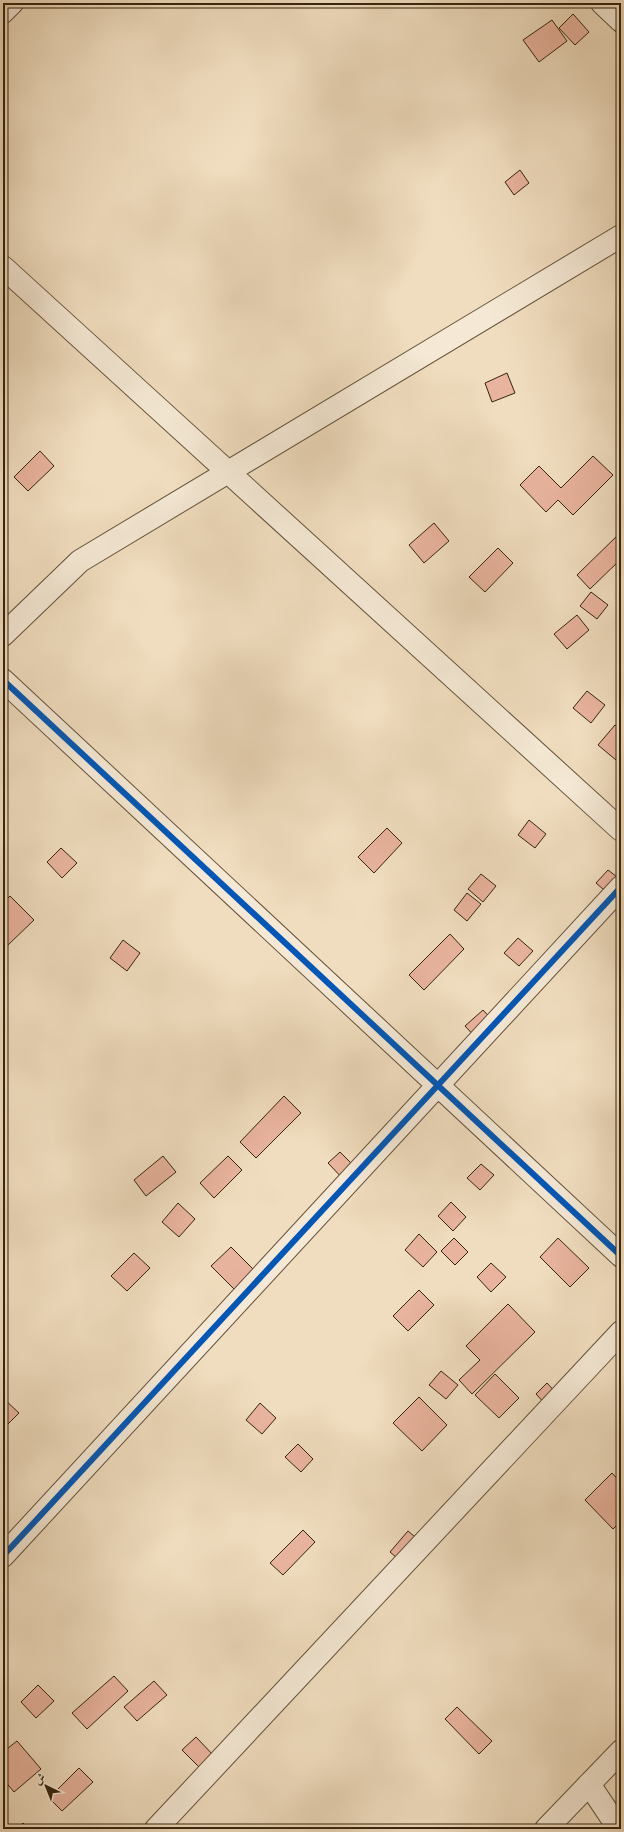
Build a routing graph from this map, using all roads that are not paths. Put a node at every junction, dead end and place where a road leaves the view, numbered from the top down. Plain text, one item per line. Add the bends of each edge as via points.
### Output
1 (12, 3) edge
2 (602, 3) edge
3 (3, 12) edge
4 (621, 20) edge
5 (621, 236) edge
6 (3, 267) edge
7 (228, 472) junction
8 (3, 635) edge
9 (3, 680) edge
10 (621, 830) edge
11 (621, 887) edge
12 (437, 1085) junction
13 (621, 1256) edge
14 (621, 1332) edge
15 (3, 1556) edge
16 (621, 1751) edge
17 (589, 1784) junction
18 (156, 1829) edge
19 (546, 1829) edge
20 (619, 1829) edge

1 - 3 street
2 - 4 street
5 - 7 street
6 - 7 street
7 - 8 street via 80,561
7 - 10 street
9 - 12 street
11 - 12 street
12 - 13 street
12 - 15 street
14 - 18 street
16 - 17 street
17 - 19 street
17 - 20 street

